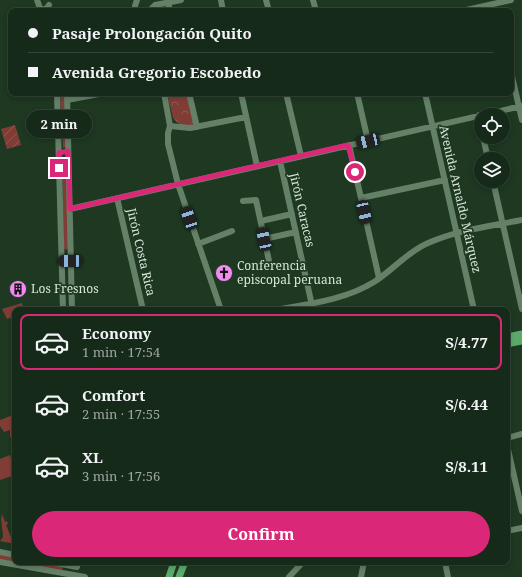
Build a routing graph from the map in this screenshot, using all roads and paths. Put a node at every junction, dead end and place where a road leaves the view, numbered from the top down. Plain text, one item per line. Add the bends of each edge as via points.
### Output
1 (153, 0) edge
2 (181, 0) edge
3 (511, 0) edge
4 (165, 3) junction
5 (495, 4) junction
6 (152, 8) edge
7 (168, 8) edge
8 (476, 8) edge
9 (496, 8) edge
10 (514, 83) edge
11 (57, 96) edge
12 (67, 96) edge
13 (88, 96) edge
14 (165, 96) edge
15 (190, 96) edge
16 (242, 96) edge
17 (287, 96) edge
18 (358, 96) edge
19 (426, 96) edge
20 (67, 100) junction
21 (520, 106) edge
22 (510, 108) edge
23 (246, 117) junction
24 (474, 117) edge
25 (522, 120) edge
26 (170, 126) junction
27 (432, 126) junction
28 (197, 127) junction
29 (368, 141) junction
30 (348, 145) junction
31 (68, 151) junction
32 (59, 153) junction
33 (301, 156) junction
34 (280, 161) junction
35 (258, 166) junction
36 (444, 180) junction
37 (178, 184) junction
38 (495, 188) edge
39 (117, 198) junction
40 (361, 198) junction
41 (243, 201) dead end
42 (70, 209) junction
43 (292, 214) junction
44 (522, 220) edge
45 (260, 221) junction
46 (503, 224) junction
47 (232, 231) dead end
48 (296, 232) junction
49 (457, 234) junction
50 (264, 239) junction
51 (198, 244) junction
52 (62, 261) junction
53 (70, 261) junction
54 (257, 264) dead end
55 (379, 278) junction
56 (312, 303) junction
57 (63, 307) edge
58 (72, 307) edge
59 (142, 307) edge
60 (220, 307) edge
61 (291, 307) edge
62 (313, 307) edge
63 (473, 307) edge
64 (522, 310) edge
65 (522, 334) edge
66 (510, 336) edge
67 (522, 341) edge
68 (510, 343) edge
69 (522, 434) edge
70 (510, 437) edge
71 (510, 458) edge
72 (522, 511) edge
73 (522, 528) edge
74 (510, 530) edge
75 (0, 552) edge
76 (12, 554) edge
77 (0, 562) edge
78 (12, 563) edge
79 (30, 565) edge
80 (68, 565) edge
81 (77, 565) edge
82 (173, 565) edge
83 (184, 565) edge
84 (300, 565) edge
85 (363, 565) edge
86 (446, 565) edge
87 (68, 574) junction
88 (77, 576) edge
89 (85, 577) edge
90 (169, 577) edge
91 (179, 577) edge
92 (289, 577) edge
93 (361, 577) edge
94 (448, 577) edge

1 - 4 street
2 - 4 street
3 - 5 street
4 - 6 street
4 - 7 street
5 - 8 street
5 - 9 street
10 - 21 street
11 - 32 street
12 - 20 street
13 - 20 street
14 - 26 street
15 - 28 street
16 - 23 street
17 - 33 street, Jirón Caracas
18 - 29 street
19 - 27 street, Avenida Arnaldo Márquez
20 - 31 street
21 - 22 street
21 - 25 street
23 - 28 street
23 - 35 street
24 - 27 street
26 - 28 street
26 - 37 street via 168,144
27 - 29 street
27 - 36 street, Avenida Arnaldo Márquez
29 - 30 street
30 - 33 street
30 - 40 street
31 - 32 street
31 - 42 street
32 - 52 street
33 - 34 street
34 - 35 street
34 - 43 street, Jirón Caracas
35 - 37 street
36 - 40 street
36 - 49 street, Avenida Arnaldo Márquez
37 - 39 street
37 - 51 street
38 - 46 street
39 - 42 street
39 - 59 street, Jirón Costa Rica
40 - 55 street
41 - 45 street via 255,199
42 - 53 street
43 - 45 street
43 - 48 street, Jirón Caracas
44 - 46 street
45 - 50 street
46 - 49 street
46 - 64 street
47 - 51 street
48 - 50 street
48 - 56 street, Jirón Caracas
49 - 55 street via 428,243 412,252
49 - 63 street, Avenida Arnaldo Márquez
50 - 54 street via 270,260
51 - 60 street
52 - 53 street
52 - 57 street
53 - 58 street
55 - 56 street via 355,291
56 - 61 street
56 - 62 street, Jirón Caracas
65 - 66 main road
67 - 68 main road
69 - 70 street
71 - 72 street
73 - 74 street
75 - 76 street
77 - 78 street
79 - 87 street
80 - 87 street
81 - 88 street
82 - 90 main road
83 - 91 main road
84 - 92 street
85 - 93 street
86 - 94 street
87 - 88 street
88 - 89 street

